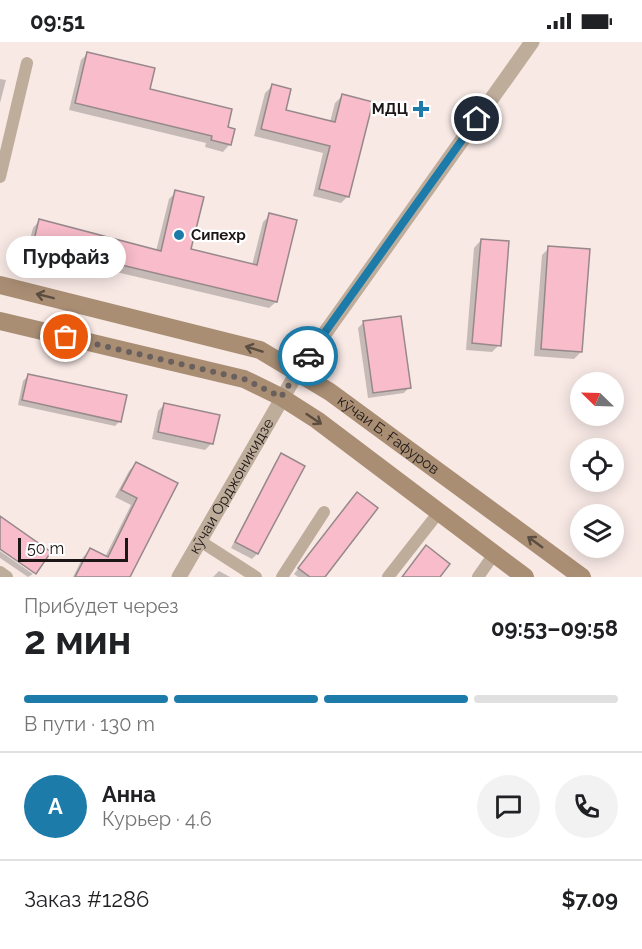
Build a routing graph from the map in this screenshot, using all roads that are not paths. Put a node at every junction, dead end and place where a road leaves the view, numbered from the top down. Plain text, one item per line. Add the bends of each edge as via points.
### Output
1 (532, 42) edge
2 (27, 63) dead end
3 (0, 177) edge
4 (0, 285) edge
5 (0, 321) edge
6 (298, 371) junction
7 (281, 397) junction
8 (324, 512) dead end
9 (439, 512) junction
10 (200, 541) junction
11 (495, 554) junction
12 (0, 572) edge
13 (7, 577) edge
14 (179, 577) edge
15 (256, 577) edge
16 (282, 577) edge
17 (388, 577) edge
18 (478, 577) edge
19 (525, 577) edge
20 (582, 577) edge

1 - 6 street, кӯчаи Орджоникидзе
2 - 3 street
6 -> 4 main road, кӯчаи Б. Ғафуров via 260,350
5 - 7 main road, кӯчаи Б. Ғафуров via 244,379
6 - 7 street, кӯчаи Орджоникидзе
20 -> 6 main road, кӯчаи Б. Ғафуров
7 -> 9 main road, кӯчаи Б. Ғафуров
7 - 10 street, кӯчаи Орджоникидзе
8 - 16 street
9 - 11 main road, кӯчаи Б. Ғафуров
9 - 17 street
10 - 14 street, кӯчаи Орджоникидзе
10 - 15 street
11 - 18 street
11 - 19 main road, кӯчаи Б. Ғафуров
12 - 13 street

